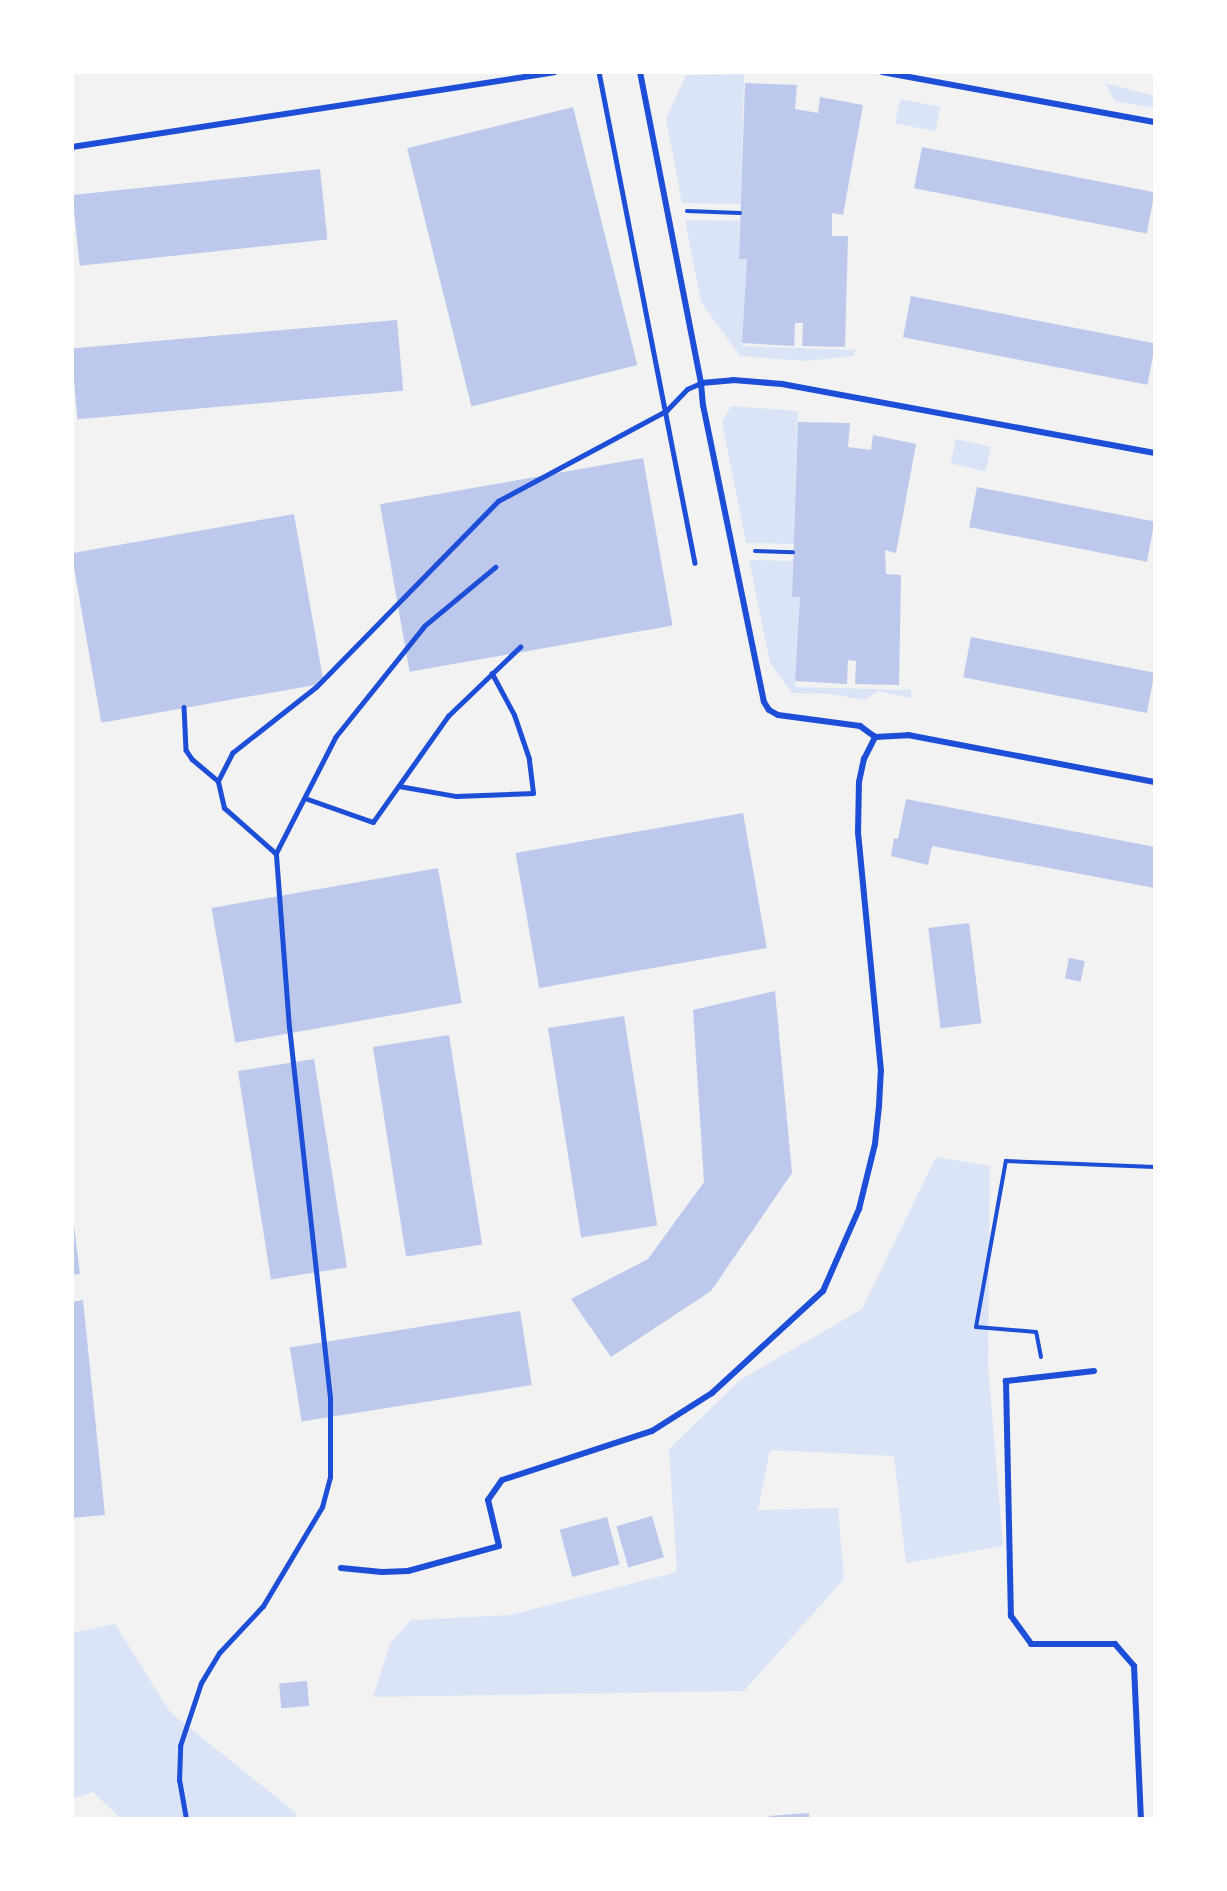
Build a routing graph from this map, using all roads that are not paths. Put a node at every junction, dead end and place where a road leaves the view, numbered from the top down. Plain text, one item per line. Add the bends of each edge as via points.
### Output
1 (554, 72) edge
2 (599, 72) edge
3 (640, 72) edge
4 (882, 72) edge
5 (1155, 122) edge
6 (72, 147) edge
7 (701, 383) junction
8 (666, 411) junction
9 (1155, 453) edge
10 (695, 563) dead end
11 (496, 567) dead end
12 (520, 648) dead end
13 (492, 674) junction
14 (184, 707) dead end
15 (875, 737) junction
16 (218, 781) junction
17 (1155, 782) edge
18 (399, 786) junction
19 (305, 798) junction
20 (276, 854) junction
21 (1094, 1371) dead end
22 (341, 1568) dead end
23 (186, 1819) edge
24 (1141, 1819) edge

1 - 6 street
2 - 8 lane
3 - 7 street
4 - 5 street
7 - 8 lane via 687,389
7 - 9 street via 733,380 782,384
7 - 15 street via 764,702 778,715 860,726
8 - 10 lane
8 - 16 lane via 498,501 316,687 232,753
11 - 19 lane via 425,626 336,737
12 - 13 lane
13 - 18 lane via 448,716
13 - 18 lane via 518,726 529,759 533,794 456,796
14 - 16 lane via 186,750
15 - 17 street via 908,735
15 - 22 street via 859,782 858,833 881,1071 879,1106 875,1144 858,1209 823,1291 712,1393 652,1431 502,1480 488,1500 499,1546 408,1571
16 - 20 lane via 224,808
18 - 19 lane via 373,822
19 - 20 lane
20 - 23 lane via 289,1028 330,1398 330,1477 322,1507 263,1606 219,1653 201,1683 180,1746 179,1780
21 - 24 street via 1006,1381 1011,1616 1031,1644 1114,1644 1134,1666

